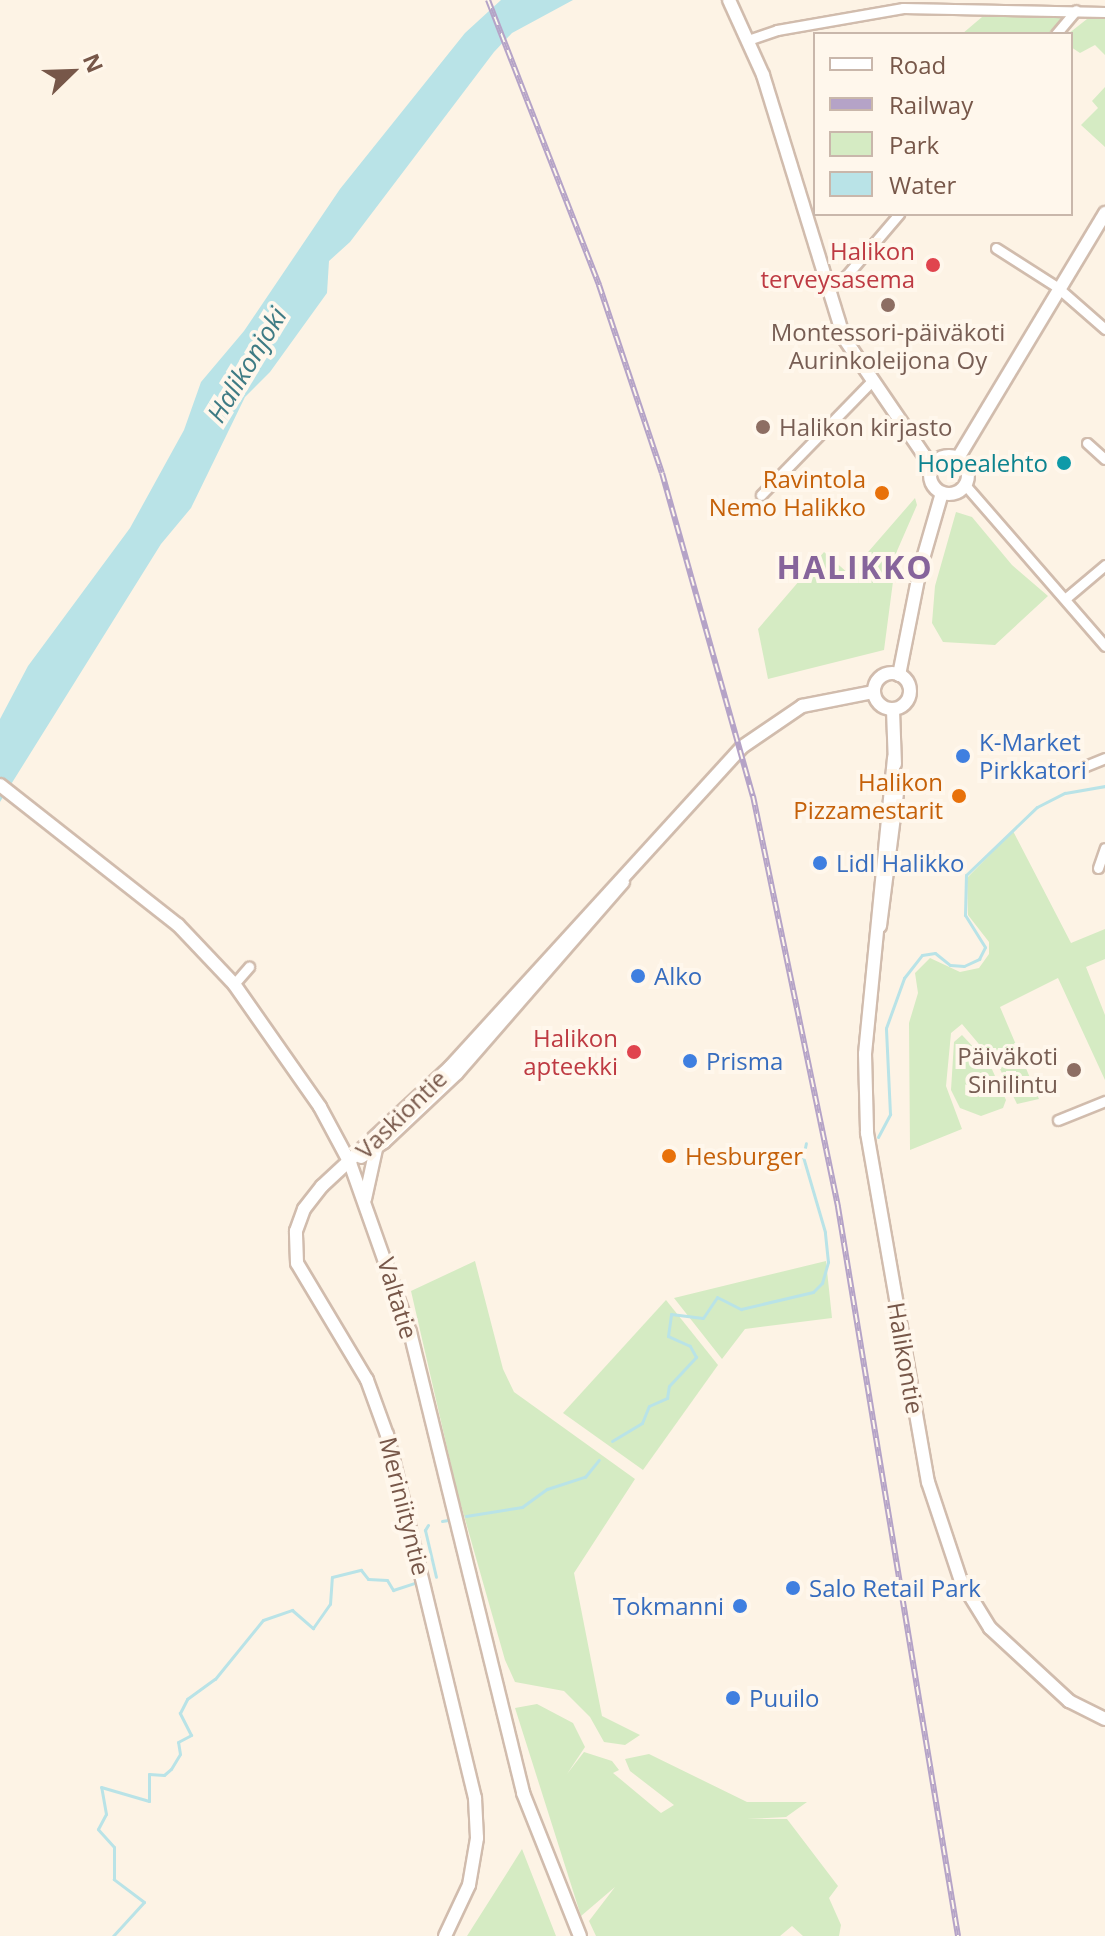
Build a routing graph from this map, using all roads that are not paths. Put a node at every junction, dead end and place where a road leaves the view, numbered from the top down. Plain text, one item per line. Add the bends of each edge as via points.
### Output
1 (729, 0) edge
2 (1076, 10) junction
3 (1105, 12) edge
4 (1058, 32) edge
5 (748, 40) junction
6 (1105, 213) edge
7 (897, 216) edge
8 (996, 248) dead end
9 (826, 287) junction
10 (1057, 287) junction
11 (1105, 329) edge
12 (871, 382) junction
13 (1087, 443) dead end
14 (958, 458) junction
15 (1105, 459) edge
16 (932, 467) junction
17 (966, 486) junction
18 (942, 493) junction
19 (761, 495) dead end
20 (1105, 565) edge
21 (1066, 598) junction
22 (1105, 646) edge
23 (899, 675) junction
24 (873, 692) junction
25 (893, 710) junction
26 (1105, 758) edge
27 (1083, 767) dead end
28 (0, 785) edge
29 (1105, 848) edge
30 (1098, 868) dead end
31 (631, 869) junction
32 (249, 967) dead end
33 (234, 984) junction
34 (1105, 1101) edge
35 (1058, 1120) dead end
36 (376, 1149) junction
37 (350, 1163) junction
38 (365, 1199) junction
39 (1105, 1719) edge
40 (445, 1936) edge
41 (580, 1936) edge

1 - 5 main road
2 - 3 street
2 - 4 street
2 - 5 street via 1003,14 903,8
5 - 9 main road via 791,159
6 - 10 main road
7 - 9 street via 846,276
8 - 10 street
9 - 12 main road via 844,338
10 - 11 street
10 - 14 main road
12 - 16 main road
12 - 19 street
13 - 15 street
14 - 16 main road via 943,457
14 - 17 main road via 968,469
16 - 18 main road via 931,482
17 - 18 main road via 956,494
17 - 21 street
18 - 23 main road
20 - 21 street
21 - 22 street
23 - 24 main road via 881,676
23 - 25 main road via 910,693 904,705
24 - 25 main road via 878,703
24 - 31 main road, Vaskiontie via 825,698 782,716 742,747
25 - 39 main road, Halikontie via 896,822 865,1054 867,1133 938,1523 961,1581 990,1628 1069,1701
26 - 27 street
28 - 33 main road, Valtatie via 150,902
29 - 30 street
31 - 36 main road, Vaskiontie via 614,897 493,1033
31 - 37 main road, Vaskiontie via 450,1067
32 - 33 street
33 - 37 main road, Valtatie via 320,1107
34 - 35 street
36 - 37 main road, Vaskiontie
36 - 38 main road
37 - 38 main road, Valtatie
37 - 40 main road, Meriniityntie via 304,1209 296,1231 297,1263 367,1380 387,1435 475,1798 477,1838 469,1885
38 - 41 main road, Valtatie via 410,1332 523,1793

